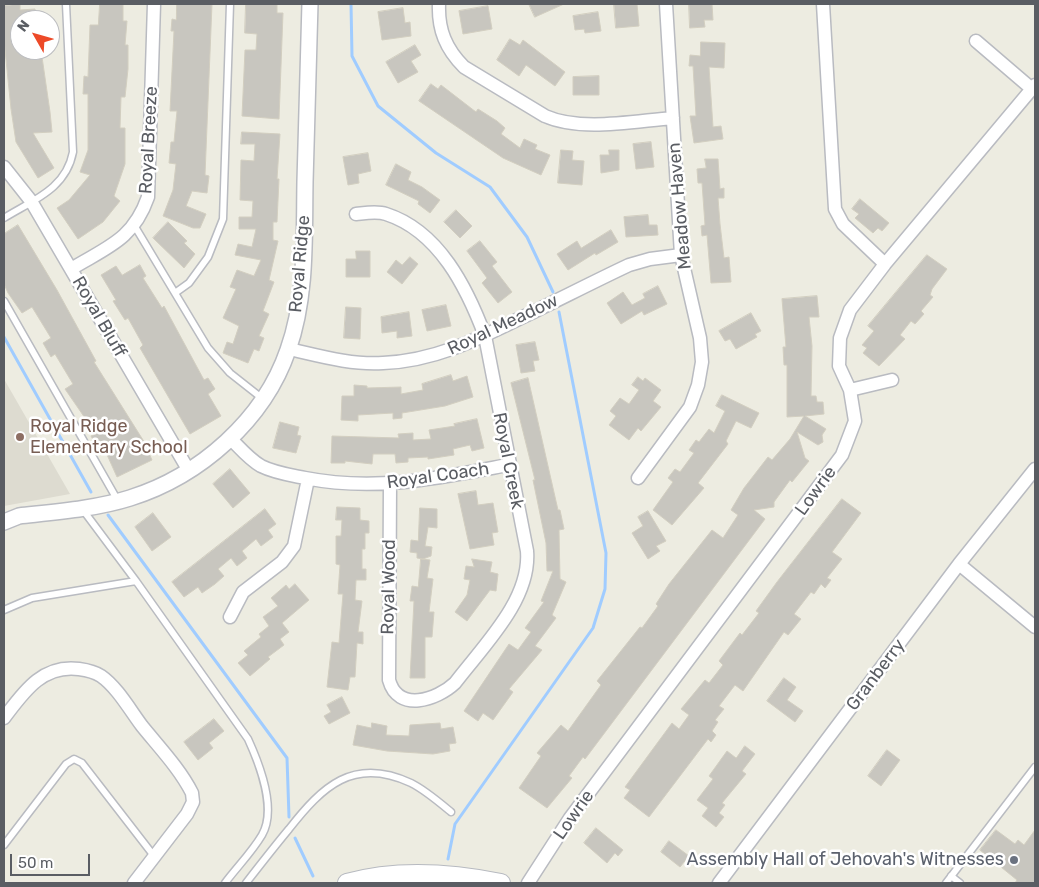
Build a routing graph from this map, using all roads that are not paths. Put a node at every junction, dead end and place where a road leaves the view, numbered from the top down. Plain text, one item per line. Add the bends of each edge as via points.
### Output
1 (66, 4) edge
2 (154, 4) edge
3 (230, 4) edge
4 (310, 4) edge
5 (439, 4) edge
6 (666, 4) edge
7 (823, 4) edge
8 (976, 41) dead end
9 (1033, 87) edge
10 (673, 118) junction
11 (4, 167) edge
12 (32, 201) junction
13 (356, 214) dead end
14 (4, 218) edge
15 (134, 225) junction
16 (681, 255) junction
17 (885, 264) junction
18 (71, 269) junction
19 (175, 292) junction
20 (4, 302) edge
21 (485, 336) junction
22 (289, 349) junction
23 (892, 380) dead end
24 (850, 390) junction
25 (264, 399) junction
26 (230, 438) junction
27 (508, 466) junction
28 (1035, 469) edge
29 (188, 471) junction
30 (638, 478) dead end
31 (308, 479) junction
32 (390, 484) junction
33 (118, 501) junction
34 (81, 508) junction
35 (4, 522) edge
36 (959, 564) junction
37 (136, 581) junction
38 (4, 610) edge
39 (230, 617) dead end
40 (1035, 627) edge
41 (391, 688) joint
42 (4, 718) edge
43 (1035, 767) edge
44 (451, 812) dead end
45 (4, 844) edge
46 (154, 856) junction
47 (951, 876) junction
48 (134, 883) edge
49 (225, 883) edge
50 (246, 883) edge
51 (347, 883) edge
52 (501, 883) edge
53 (528, 883) edge
54 (719, 883) edge
55 (946, 883) edge
56 (960, 883) edge

1 - 12 lane via 73,152 64,178
2 - 15 street, Royal Breeze via 149,191 142,214
3 - 19 lane via 223,219 208,257 189,283
4 - 22 street, Royal Ridge via 303,267
5 - 10 street via 439,25 454,57 464,67 545,116 576,124
6 - 10 street, Meadow Haven
7 - 17 street via 835,208 843,224
8 - 9 street
9 - 17 street, Lowrie
10 - 16 street, Meadow Haven
11 - 12 street, Royal Bluff
12 - 14 lane
12 - 18 street, Royal Bluff
13 - 21 street, Royal Creek via 386,214 427,239 462,284
15 - 18 street, Royal Breeze via 127,235
15 - 19 lane
16 - 21 street, Royal Meadow via 650,258 628,265
16 - 30 street, Meadow Haven via 700,338 700,373 695,396 684,417
17 - 24 street, Lowrie via 850,310 840,338 839,366
18 - 29 street, Royal Bluff
19 - 25 lane via 199,335 218,360
20 - 33 lane
21 - 22 street, Royal Meadow via 433,356 382,363 356,363
21 - 27 street, Royal Creek
22 - 25 street, Royal Ridge
23 - 24 street
24 - 53 street, Lowrie via 855,421 842,455 570,818
25 - 26 street, Royal Ridge
26 - 29 street, Royal Ridge
26 - 31 street, Royal Coach via 262,466
27 - 32 street, Royal Coach via 414,483
27 - 41 street, Royal Creek via 527,551 527,576 518,597 455,684 444,693 424,700 408,700
28 - 36 street, Granberry
29 - 33 street, Royal Ridge via 158,487
31 - 32 street, Royal Coach via 331,483
31 - 39 street via 294,546 282,562 243,592
32 - 41 street, Royal Wood via 388,665
33 - 34 street, Royal Ridge
34 - 35 street, Royal Ridge via 18,516
34 - 37 lane
36 - 40 street
36 - 54 street, Granberry
37 - 38 lane via 32,598
37 - 49 lane via 248,739 260,765 266,791 267,817 263,833
42 - 46 street via 28,687 43,675 61,668 72,668 102,676 189,786 193,802
43 - 47 lane
44 - 50 lane via 410,783 375,773 351,776 328,786 309,803
45 - 46 lane via 66,764 74,760 82,763
46 - 48 street
47 - 55 lane
47 - 56 lane
51 - 52 main road via 394,875 434,874

